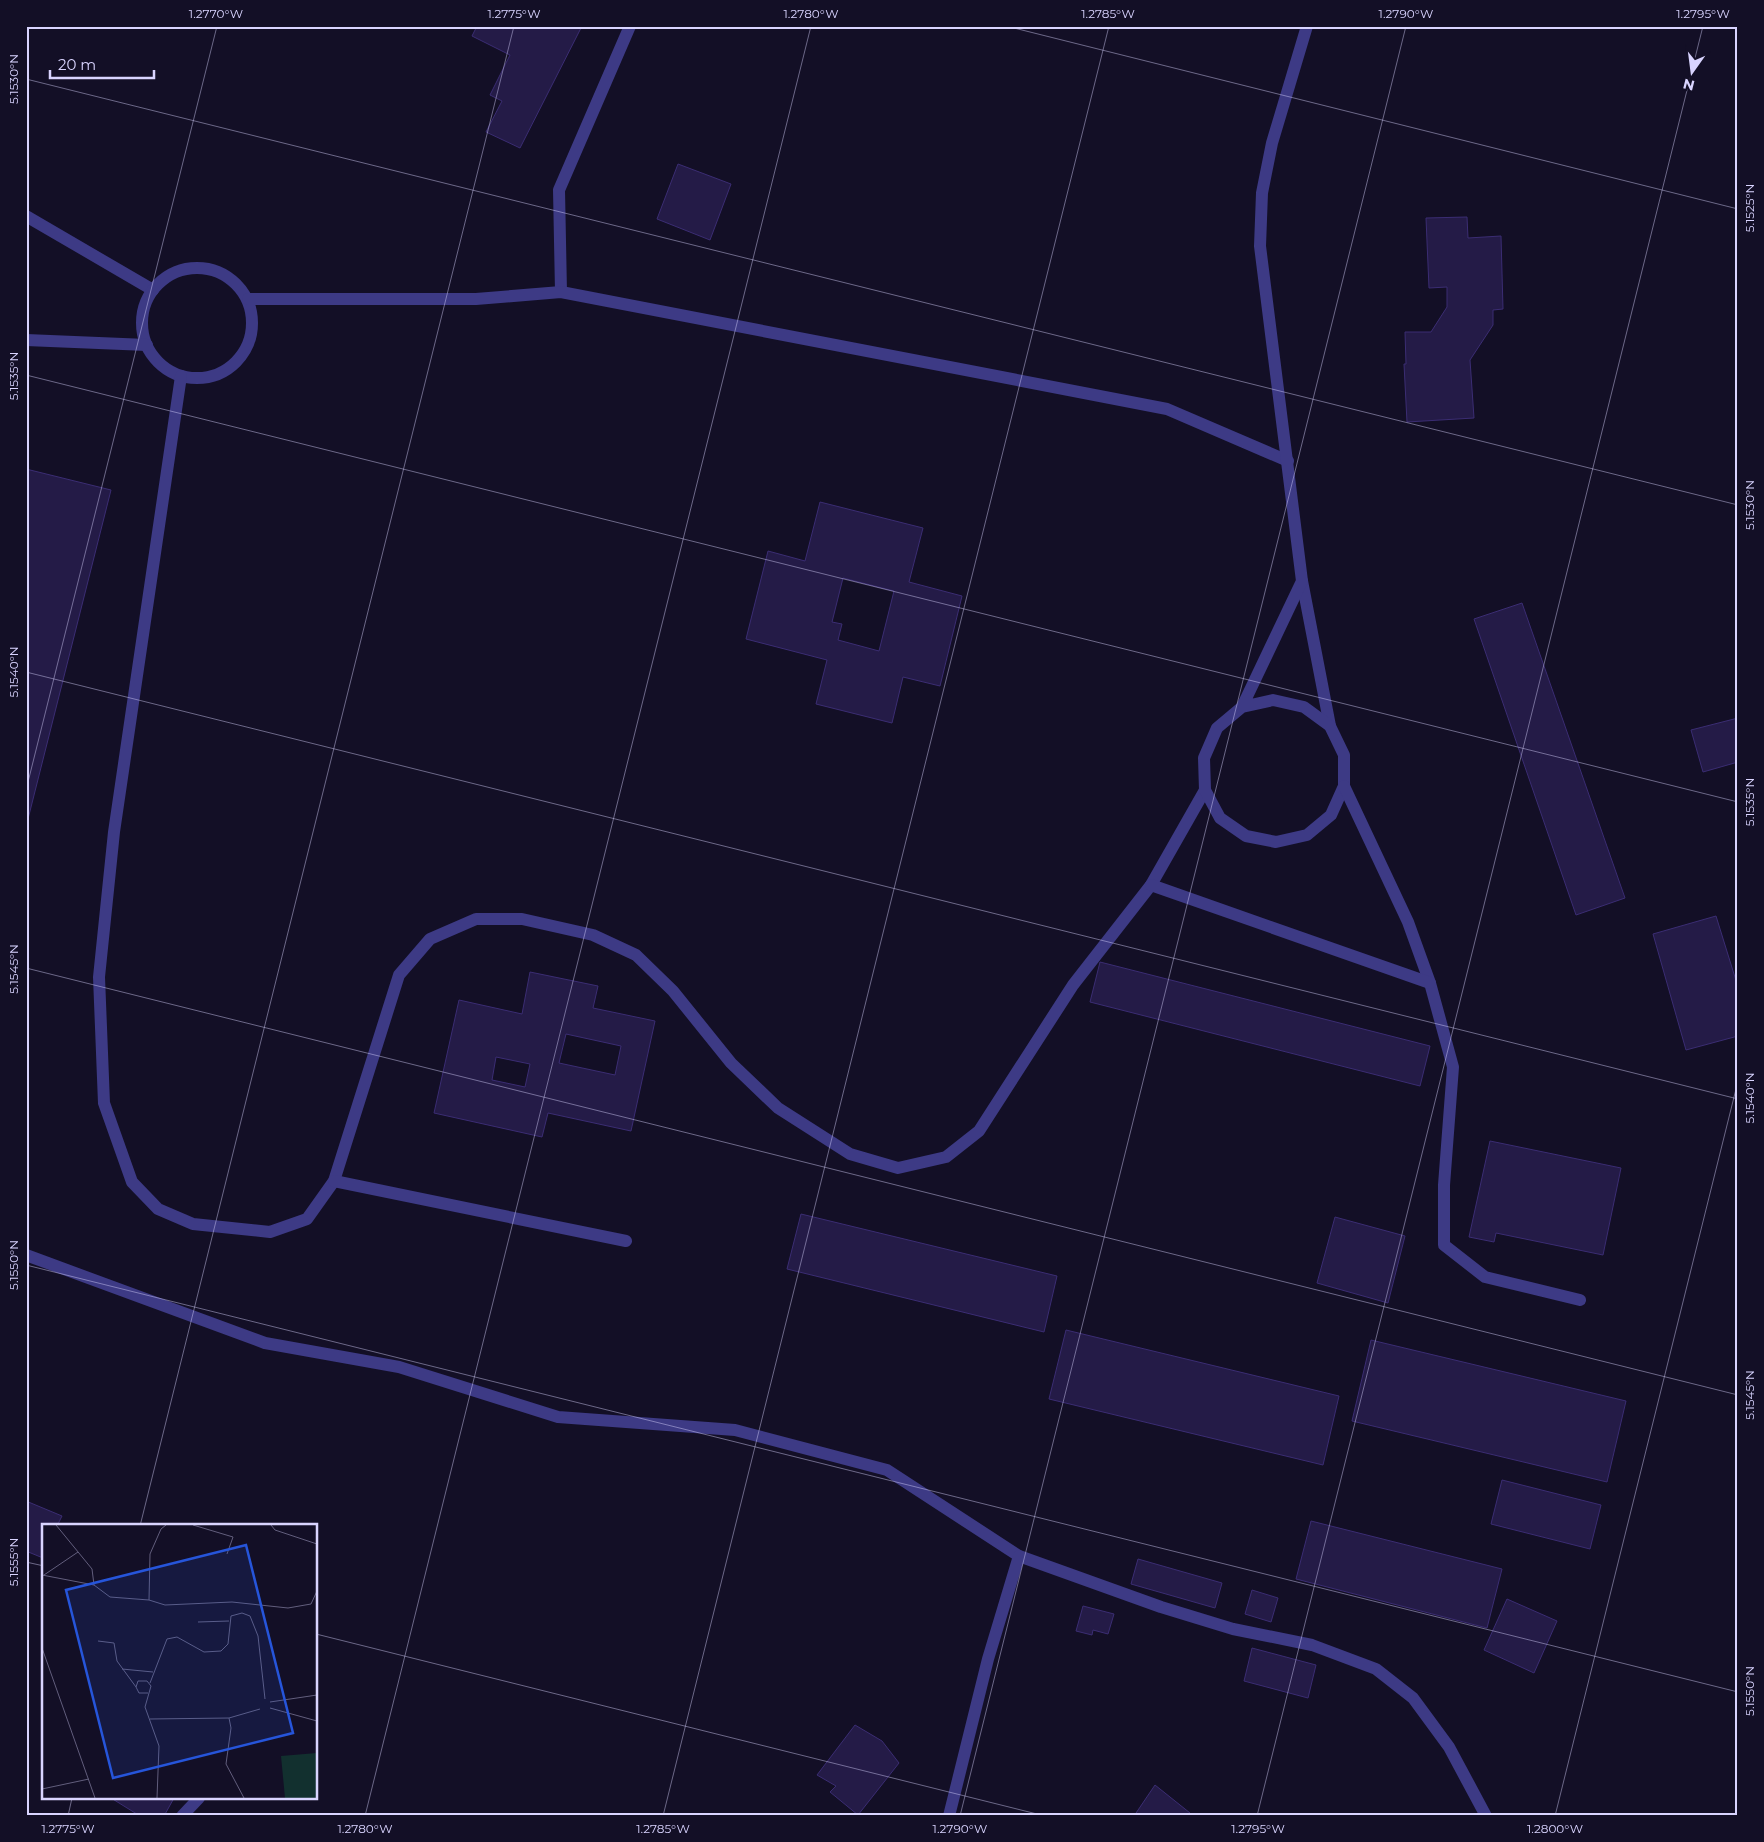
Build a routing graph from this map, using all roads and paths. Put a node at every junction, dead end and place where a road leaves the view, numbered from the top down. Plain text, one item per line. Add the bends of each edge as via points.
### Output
1 (630, 26) edge
2 (1307, 26) edge
3 (26, 216) edge
4 (152, 290) junction
5 (561, 292) junction
6 (248, 299) junction
7 (26, 340) edge
8 (146, 345) junction
9 (181, 376) junction
10 (1288, 461) junction
11 (1302, 580) junction
12 (1242, 708) junction
13 (1330, 726) junction
14 (1344, 786) junction
15 (1206, 790) junction
16 (1151, 885) junction
17 (1430, 983) junction
18 (334, 1181) junction
19 (626, 1241) dead end
20 (26, 1255) edge
21 (1580, 1300) dead end
22 (1019, 1556) junction
23 (196, 1800) edge
24 (182, 1816) edge
25 (949, 1816) edge
26 (1486, 1816) edge

1 - 5 street via 559,190
2 - 10 street via 1272,142 1262,193 1260,246
3 - 4 street
4 - 6 street via 166,277 183,270 203,268 221,273 237,284
4 - 8 street via 144,308 142,327
5 - 6 street via 476,299
5 - 10 street via 1167,409
6 - 9 street via 253,320 250,341 239,360 222,372 202,378
7 - 8 street
8 - 9 street via 166,369
9 - 18 street via 114,832 99,976 104,1103 132,1182 158,1209 193,1224 270,1232 308,1220
10 - 11 street
11 - 12 street
11 - 13 street
12 - 13 street via 1273,700 1304,707
12 - 15 street via 1218,728 1204,758
13 - 14 street via 1344,755
14 - 15 street via 1332,814 1307,834 1276,842 1246,836 1220,818
14 - 17 street via 1408,922
15 - 16 street
16 - 17 street
16 - 18 street via 1073,985 980,1131 946,1157 898,1168 850,1154 778,1108 731,1063 673,992 636,955 593,935 522,919 476,919 430,938 399,975
17 - 21 street via 1453,1067 1444,1185 1444,1245 1485,1277
18 - 19 street
20 - 22 street via 265,1343 399,1367 558,1417 735,1430 887,1470
22 - 25 street via 988,1659
22 - 26 street via 1161,1607 1233,1629 1312,1645 1376,1669 1413,1698 1449,1747
23 - 24 street

